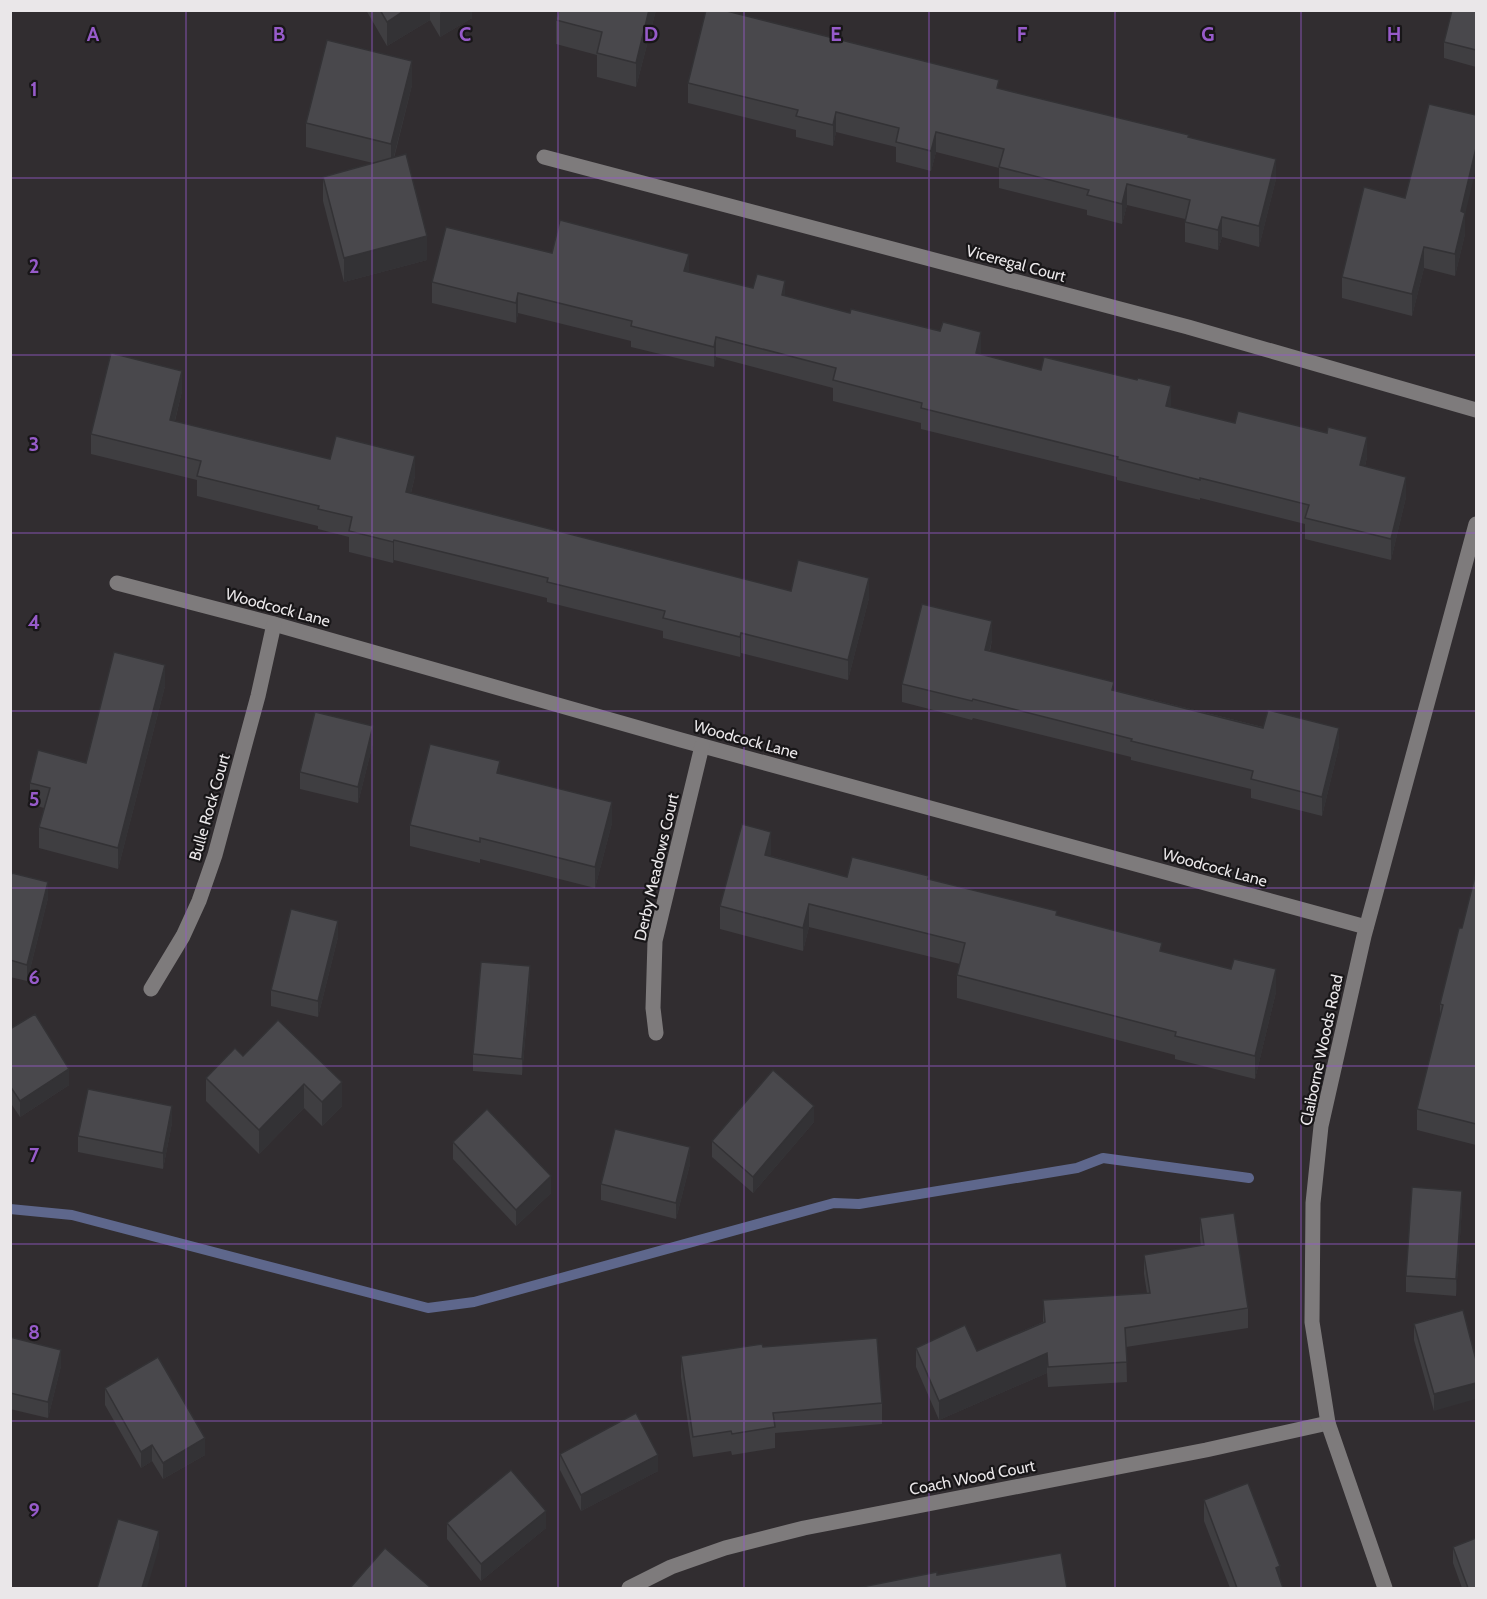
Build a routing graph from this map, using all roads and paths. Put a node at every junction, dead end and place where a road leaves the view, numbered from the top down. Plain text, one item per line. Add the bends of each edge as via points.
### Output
1 (544, 157) dead end
2 (1476, 410) edge
3 (1476, 524) edge
4 (117, 583) dead end
5 (274, 624) junction
6 (702, 746) junction
7 (1366, 927) junction
8 (151, 989) dead end
9 (656, 1033) dead end
10 (1328, 1423) junction
11 (629, 1588) edge
12 (1385, 1588) edge

1 - 2 street, Viceregal Court via 1188,327
3 - 7 street, Claiborne Woods Road
4 - 5 street, Woodcock Lane
5 - 6 street, Woodcock Lane
5 - 8 street, Bulle Rock Court via 215,855 183,936
6 - 7 street, Woodcock Lane
6 - 9 street, Derby Meadows Court via 655,941
7 - 10 street, Claiborne Woods Road via 1321,1126 1313,1203 1312,1322
10 - 11 street, Coach Wood Court via 804,1528 725,1548 671,1567
10 - 12 street, Claiborne Woods Road

